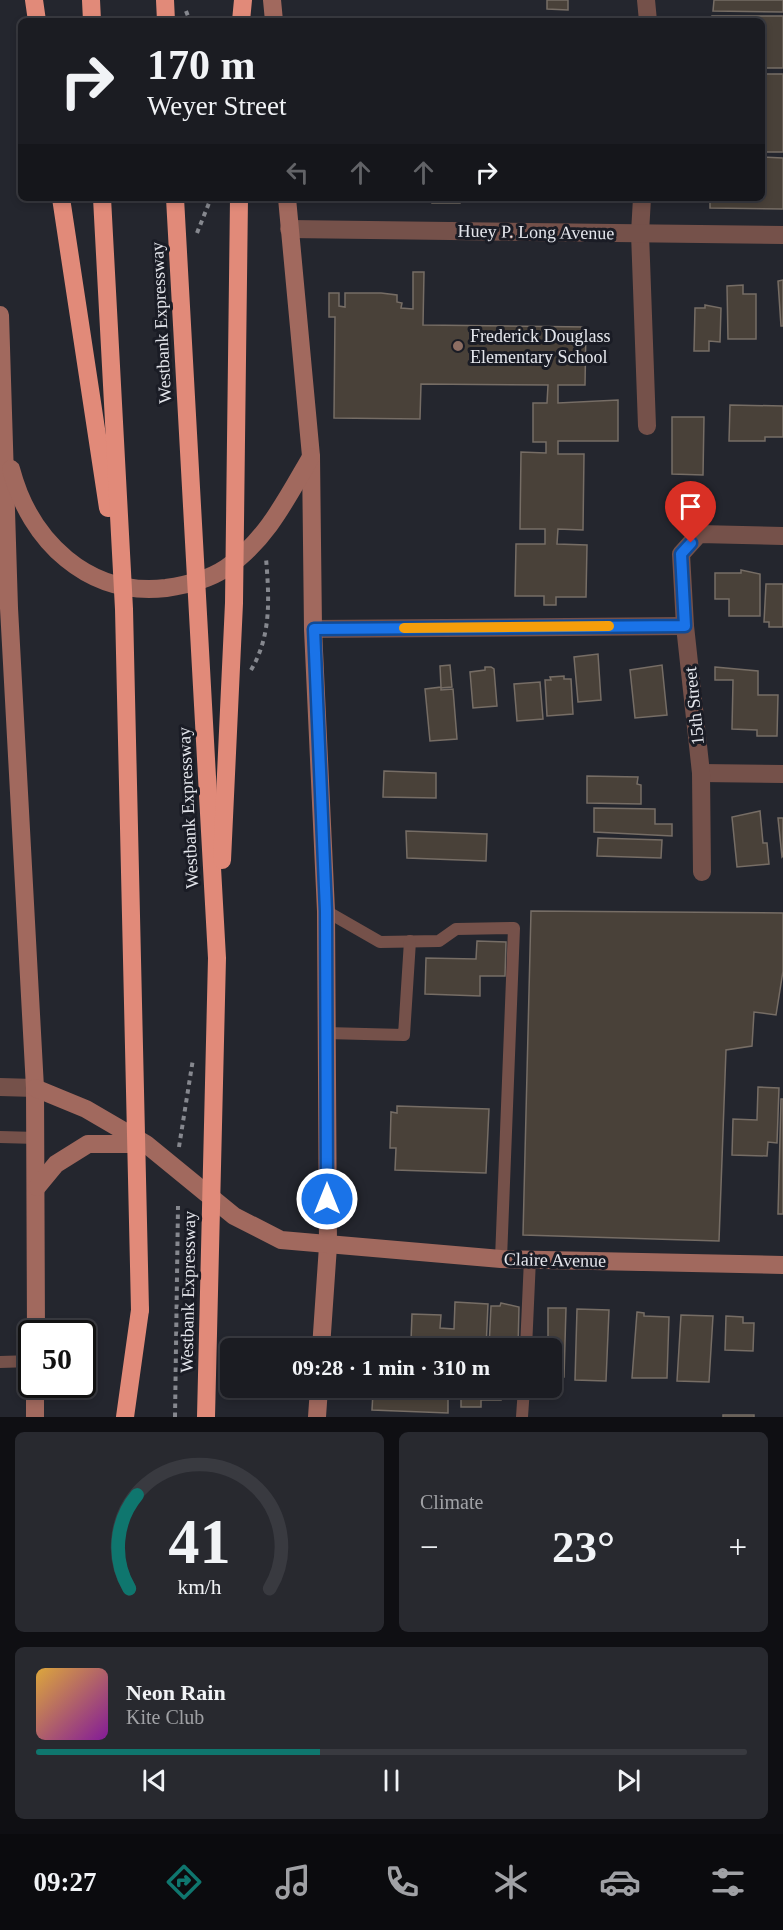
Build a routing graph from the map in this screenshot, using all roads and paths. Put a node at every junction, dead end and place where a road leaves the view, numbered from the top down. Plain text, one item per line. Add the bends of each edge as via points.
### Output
1 (34, 0) edge
2 (91, 0) edge
3 (165, 0) edge
4 (243, 0) edge
5 (272, 0) edge
6 (646, 0) edge
7 (37, 18) edge
8 (92, 18) edge
9 (166, 18) edge
10 (241, 18) edge
11 (274, 18) edge
12 (648, 18) edge
13 (61, 201) edge
14 (102, 201) edge
15 (175, 201) edge
16 (239, 201) edge
17 (287, 201) edge
18 (642, 201) edge
19 (289, 229) junction
20 (640, 233) junction
21 (783, 235) edge
22 (0, 315) edge
23 (647, 426) dead end
24 (4, 441) junction
25 (312, 456) junction
26 (783, 536) edge
27 (5, 608) edge
28 (124, 609) junction
29 (685, 626) junction
30 (314, 629) junction
31 (701, 773) junction
32 (783, 774) edge
33 (702, 872) dead end
34 (326, 911) junction
35 (410, 941) junction
36 (217, 958) junction
37 (326, 1033) junction
38 (0, 1087) edge
39 (35, 1088) junction
40 (0, 1137) edge
41 (37, 1138) junction
42 (146, 1144) junction
43 (37, 1187) junction
44 (178, 1206) dead end
45 (328, 1246) junction
46 (501, 1259) junction
47 (530, 1259) junction
48 (783, 1265) edge
49 (140, 1310) junction
50 (36, 1320) edge
51 (322, 1338) edge
52 (526, 1338) edge
53 (18, 1361) edge
54 (0, 1362) edge
55 (35, 1398) edge
56 (318, 1398) edge
57 (523, 1398) edge
58 (35, 1417) edge
59 (125, 1417) edge
60 (137, 1417) edge
61 (175, 1417) edge
62 (206, 1417) edge
63 (317, 1417) edge
64 (522, 1417) edge

1 - 7 highway
2 - 8 highway
3 - 9 highway
4 - 10 highway
5 - 11 main road
6 - 12 street
13 - 28 highway, bridge
14 - 28 highway, bridge
15 - 36 highway, Westbank Expressway, bridge
16 - 36 highway, bridge via 235,593
17 - 19 main road
18 - 20 street
19 - 20 street, Huey P. Long Avenue
19 - 25 main road
20 - 21 street, Huey P. Long Avenue
20 - 23 street
22 - 24 main road
24 - 25 main road via 22,501 46,537 93,578 132,588 157,589 193,583 226,568 272,524
24 - 27 main road
25 - 30 main road
26 - 29 street, 15th Street via 699,534 681,554
27 - 39 main road
28 - 49 highway, bridge
29 - 30 street
29 - 31 street, 15th Street
30 - 34 main road
31 - 32 street
31 - 33 street, 15th Street
34 - 35 lane via 380,942
34 - 37 main road
35 - 37 lane via 404,1035
35 - 46 lane via 439,940 456,929 514,928
36 - 62 highway, Westbank Expressway, bridge
37 - 45 main road
38 - 39 street
39 - 41 main road
39 - 42 main road, Claire Avenue via 86,1109
40 - 41 lane
41 - 43 main road
42 - 43 main road via 88,1144 56,1164
42 - 45 main road, Claire Avenue via 234,1216 281,1240
43 - 50 main road
44 - 61 path
45 - 46 main road, Claire Avenue
45 - 51 main road
46 - 47 main road, Claire Avenue
47 - 48 main road, Claire Avenue
47 - 52 lane
49 - 59 highway
49 - 60 highway
53 - 54 lane
55 - 58 main road
56 - 63 main road
57 - 64 lane

